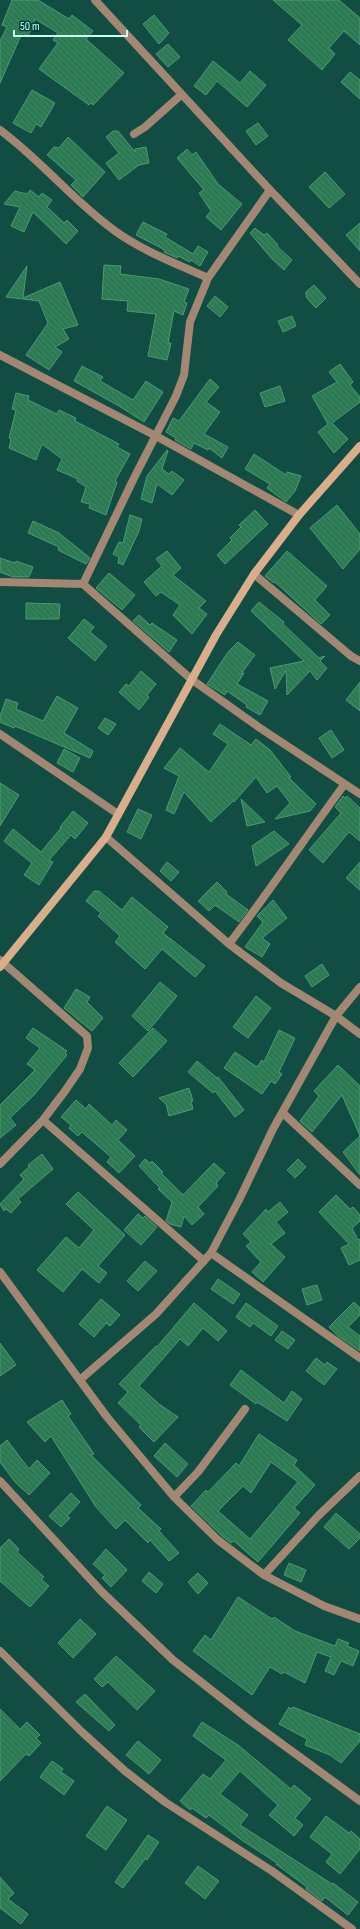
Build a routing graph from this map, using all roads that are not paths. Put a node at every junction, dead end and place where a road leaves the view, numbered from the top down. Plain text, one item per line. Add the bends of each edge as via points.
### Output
1 (95, 0) edge
2 (181, 95) junction
3 (0, 130) edge
4 (134, 134) dead end
5 (270, 190) junction
6 (208, 278) junction
7 (360, 284) edge
8 (0, 355) edge
9 (156, 436) junction
10 (360, 446) edge
11 (299, 515) junction
12 (254, 574) junction
13 (0, 582) edge
14 (84, 584) junction
15 (360, 661) edge
16 (191, 679) junction
17 (0, 734) edge
18 (344, 785) junction
19 (360, 794) edge
20 (118, 814) junction
21 (106, 837) junction
22 (229, 944) junction
23 (1, 963) edge
24 (360, 987) edge
25 (336, 1016) junction
26 (360, 1034) edge
27 (283, 1113) junction
28 (43, 1120) junction
29 (0, 1164) edge
30 (360, 1184) edge
31 (211, 1253) junction
32 (204, 1262) junction
33 (0, 1272) edge
34 (360, 1358) edge
35 (81, 1379) junction
36 (245, 1409) dead end
37 (360, 1476) edge
38 (0, 1481) edge
39 (174, 1497) junction
40 (264, 1574) junction
41 (360, 1620) edge
42 (0, 1651) edge
43 (360, 1801) edge
44 (352, 1929) edge

1 - 2 street
2 - 4 street
2 - 5 street
3 - 6 street via 114,230 137,245
5 - 6 street
5 - 7 street
6 - 9 street via 190,322 184,375
8 - 9 street
9 - 11 street
9 - 14 street
10 - 11 street
11 - 12 street
12 - 15 street
12 - 16 street
13 - 14 street
14 - 16 street
16 - 18 street
16 - 20 street
17 - 20 street
18 - 19 street
18 - 22 street
20 - 21 street
21 - 22 street
21 - 23 street
22 - 25 street via 281,983
23 - 28 street via 87,1036 88,1048 80,1069
24 - 25 street
25 - 26 street
25 - 27 street
27 - 30 street
27 - 31 street via 273,1128
28 - 29 street
28 - 32 street
31 - 32 street
31 - 34 street
32 - 35 street via 156,1314
33 - 35 street
35 - 39 street via 108,1417
36 - 39 street via 198,1472
37 - 40 street
38 - 43 street via 102,1592 173,1660
39 - 40 street via 218,1540
40 - 41 street via 324,1606
42 - 44 street via 125,1771 165,1802 272,1872

